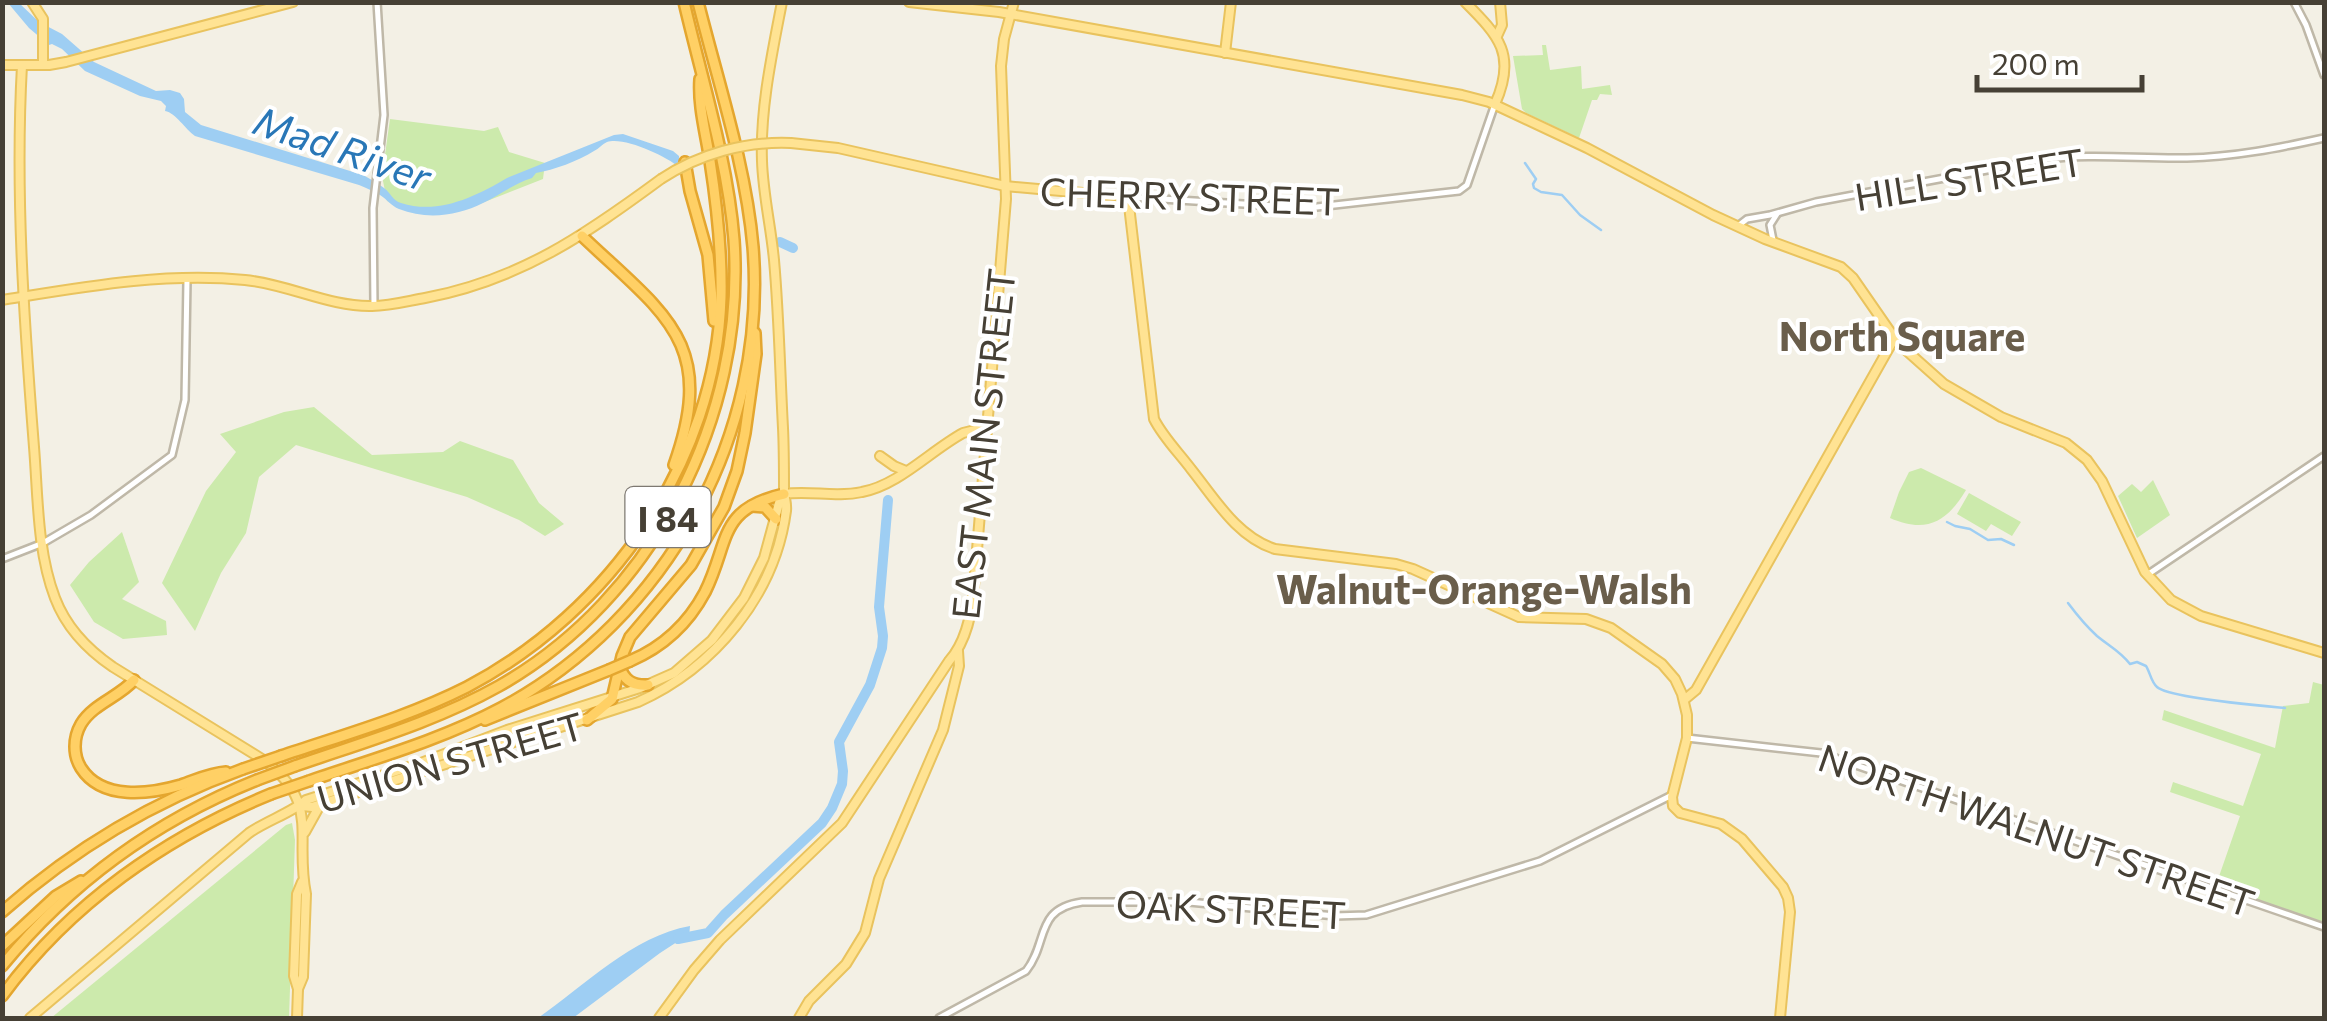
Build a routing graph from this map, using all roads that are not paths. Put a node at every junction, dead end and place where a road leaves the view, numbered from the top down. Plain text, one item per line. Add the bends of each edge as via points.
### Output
1 (32, 2) edge
2 (293, 2) edge
3 (376, 2) edge
4 (684, 2) edge
5 (698, 2) edge
6 (782, 2) edge
7 (909, 2) edge
8 (1014, 2) edge
9 (1231, 2) edge
10 (1464, 2) edge
11 (1500, 2) edge
12 (2294, 2) edge
13 (1010, 15) junction
14 (1497, 36) junction
15 (1225, 53) junction
16 (2, 65) edge
17 (22, 65) junction
18 (43, 65) junction
19 (700, 71) junction
20 (2324, 75) edge
21 (1495, 104) junction
22 (2324, 138) edge
23 (685, 162) dead end
24 (1006, 186) junction
25 (1128, 197) junction
26 (1778, 214) junction
27 (1738, 226) junction
28 (582, 236) junction
29 (1775, 242) junction
30 (186, 280) junction
31 (22, 296) junction
32 (2, 300) edge
33 (374, 306) junction
34 (752, 326) junction
35 (1894, 338) junction
36 (713, 358) junction
37 (986, 431) junction
38 (880, 456) dead end
39 (2324, 456) edge
40 (906, 471) junction
41 (784, 494) junction
42 (749, 506) junction
43 (776, 519) junction
44 (644, 526) junction
45 (43, 543) junction
46 (2, 559) edge
47 (2147, 575) junction
48 (736, 618) junction
49 (958, 651) junction
50 (2324, 652) edge
51 (625, 663) junction
52 (134, 680) junction
53 (648, 686) junction
54 (613, 697) junction
55 (1684, 700) junction
56 (477, 720) junction
57 (587, 720) junction
58 (1686, 738) junction
59 (238, 771) junction
60 (1672, 795) junction
61 (323, 803) junction
62 (301, 806) junction
63 (302, 836) junction
64 (88, 879) junction
65 (2, 912) edge
66 (2324, 928) edge
67 (2, 946) edge
68 (2, 966) edge
69 (2, 996) edge
70 (30, 1018) edge
71 (297, 1018) edge
72 (658, 1018) edge
73 (799, 1018) edge
74 (939, 1018) edge
75 (1780, 1018) edge

1 - 18 main road via 44,24
2 - 18 main road
3 - 33 street via 384,115 373,204
4 - 19 highway, I 84
5 - 34 highway, I 84 via 746,197 754,261
6 - 41 main road, UNION STREET via 762,154
7 - 13 main road
8 - 13 main road, EAST MAIN STREET
9 - 15 main road
10 - 14 main road
11 - 14 main road
12 - 20 street
13 - 15 main road
13 - 24 main road, EAST MAIN STREET via 1000,71
14 - 21 main road via 1505,68
15 - 21 main road
16 - 17 main road
17 - 18 main road
17 - 31 main road
19 - 36 highway via 720,255
19 - 64 highway, I 84, bridge via 730,201 734,301 728,354 696,463 636,565 596,610 516,676 439,716 257,780 164,826
21 - 25 street, CHERRY STREET via 1459,190 1315,208
21 - 27 main road
22 - 26 street, HILL STREET via 2218,157 2033,161
23 - 36 highway via 712,277
24 - 25 main road, CHERRY STREET
24 - 28 main road, CHERRY STREET, bridge via 838,148 753,145 719,152 661,179
24 - 37 main road, EAST MAIN STREET
25 - 55 main road via 1154,419 1240,528 1275,549 1405,566 1518,617 1598,622 1662,664
26 - 27 street, HILL STREET
26 - 29 street via 1770,227
27 - 29 main road
28 - 33 main road, CHERRY STREET via 476,285
28 - 44 highway via 662,312 688,365 682,440
29 - 35 main road via 1841,266
30 - 31 main road, CHERRY STREET
30 - 33 main road, CHERRY STREET via 249,280
30 - 45 street via 185,400 171,456
31 - 32 main road, CHERRY STREET
31 - 45 main road
34 - 51 highway via 757,342 750,403 727,500 692,565 632,634
34 - 56 highway, I 84 via 725,450 668,559 592,645
35 - 47 main road via 1946,386 2082,456 2102,481
35 - 55 main road via 1696,690
36 - 44 highway via 691,439
37 - 40 main road via 963,433
37 - 49 main road, EAST MAIN STREET via 972,602
38 - 40 main road
39 - 47 street
40 - 41 main road via 866,492
41 - 42 highway
41 - 43 main road, UNION STREET
41 - 48 main road, UNION STREET via 786,512 772,562 754,600
42 - 43 highway via 765,507
42 - 51 highway via 730,526 691,614 666,641
43 - 48 main road, UNION STREET
44 - 59 highway, bridge via 574,611 496,670 424,706
45 - 46 street
45 - 52 main road via 49,580 67,622 100,658
47 - 50 main road via 2194,613
48 - 53 main road, UNION STREET via 688,662
48 - 57 main road, UNION STREET via 710,654 668,687
49 - 72 main road, EAST MAIN STREET via 842,824 724,936
49 - 73 main road via 941,736 876,886 867,928
51 - 53 highway via 622,674 630,682
51 - 54 highway
51 - 56 highway, bridge
52 - 59 highway via 79,728 75,754 88,776 106,788 135,793
52 - 62 main road via 270,765
53 - 54 main road, UNION STREET
54 - 57 highway
54 - 62 main road, UNION STREET
55 - 58 main road
56 - 69 highway, I 84, bridge via 271,794 156,852 87,904
57 - 61 main road, UNION STREET
58 - 60 main road
58 - 66 street, NORTH WALNUT STREET via 1821,753
59 - 65 highway via 118,827
60 - 74 street, OAK STREET via 1537,862 1362,916 1186,902 1069,904 1045,924 1026,972
60 - 75 main road via 1680,813 1736,834 1787,894
61 - 62 main road, UNION STREET
61 - 63 main road
62 - 63 main road
62 - 70 main road via 249,833
63 - 71 main road
64 - 67 highway via 66,888
64 - 68 highway, I 84

